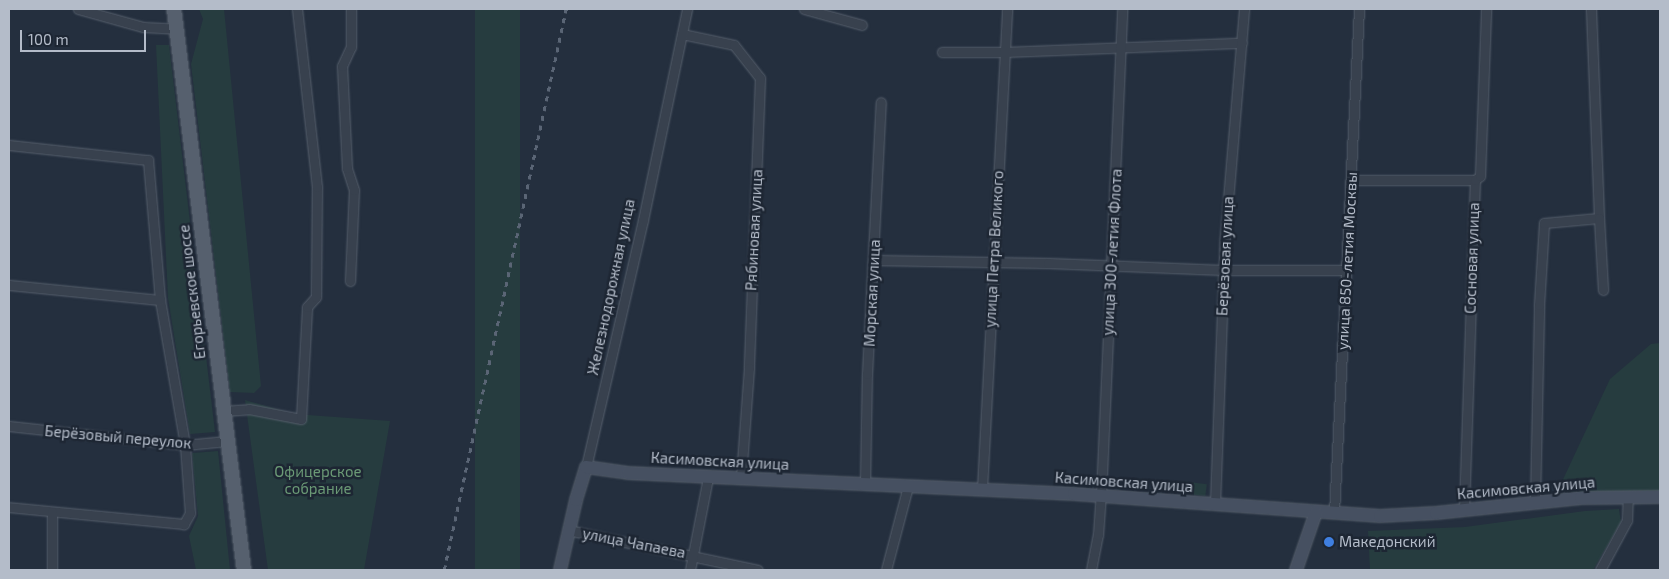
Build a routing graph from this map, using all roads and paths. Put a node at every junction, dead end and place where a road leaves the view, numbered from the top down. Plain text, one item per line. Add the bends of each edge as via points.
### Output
1 (78, 9) edge
2 (174, 9) edge
3 (297, 9) edge
4 (351, 9) edge
5 (687, 9) edge
6 (804, 9) edge
7 (1007, 9) edge
8 (1122, 9) edge
9 (1244, 9) edge
10 (1359, 9) edge
11 (1486, 9) edge
12 (1591, 9) edge
13 (862, 25) dead end
14 (177, 29) junction
15 (682, 34) junction
16 (1242, 43) junction
17 (1120, 46) junction
18 (942, 52) dead end
19 (1004, 52) junction
20 (881, 102) dead end
21 (9, 145) edge
22 (1351, 180) junction
23 (1475, 180) junction
24 (1599, 218) junction
25 (873, 260) junction
26 (993, 262) junction
27 (1110, 266) junction
28 (1224, 270) junction
29 (1346, 270) junction
30 (350, 281) dead end
31 (9, 285) edge
32 (1603, 290) dead end
33 (160, 300) junction
34 (223, 410) junction
35 (9, 426) edge
36 (227, 441) junction
37 (185, 446) junction
38 (586, 466) junction
39 (708, 477) junction
40 (741, 478) junction
41 (865, 484) junction
42 (908, 486) junction
43 (982, 490) junction
44 (1101, 496) junction
45 (1628, 497) junction
46 (1660, 497) edge
47 (1535, 502) junction
48 (1215, 504) junction
49 (9, 507) edge
50 (1464, 510) junction
51 (52, 512) junction
52 (1316, 512) junction
53 (1334, 513) junction
54 (568, 530) junction
55 (693, 555) junction
56 (52, 570) edge
57 (244, 570) edge
58 (560, 570) edge
59 (690, 570) edge
60 (758, 570) edge
61 (886, 570) edge
62 (1091, 570) edge
63 (1296, 570) edge
64 (1600, 570) edge

1 - 14 street via 143,27
2 - 14 main road, Егорьевское шоссе
3 - 34 street via 317,187 316,296 307,307 301,419 249,409
4 - 30 street via 351,47 342,66 347,168 354,190
5 - 15 street, Железнодорожная улица
6 - 13 street
7 - 19 street, улица Петра Великого
8 - 17 street, улица 300-летия Флота
9 - 16 street, Берёзовая улица
10 - 22 street, улица 850-летия Москвы
11 - 23 street, Сосновая улица via 1480,176
12 - 24 street
14 - 34 main road, Егорьевское шоссе
15 - 38 street, Железнодорожная улица
15 - 40 street, Рябиновая улица via 734,44 760,78 749,368
16 - 17 street
16 - 28 street, Берёзовая улица
17 - 19 street
17 - 27 street, улица 300-летия Флота
18 - 19 street
19 - 26 street, улица Петра Великого
20 - 25 street, Морская улица
21 - 33 street via 148,160
22 - 23 street
22 - 29 street, улица 850-летия Москвы
23 - 50 street, Сосновая улица
24 - 32 street
24 - 47 street via 1544,222
25 - 26 street
25 - 41 street, Морская улица
26 - 27 street
26 - 43 street, улица Петра Великого
27 - 28 street
27 - 44 street, улица 300-летия Флота
28 - 29 street
28 - 48 street, Берёзовая улица
29 - 53 street, улица 850-летия Москвы
31 - 33 street
33 - 37 street
34 - 36 main road, Егорьевское шоссе
35 - 37 street, Берёзовый переулок
36 - 37 street, Берёзовый переулок
36 - 57 main road, Егорьевское шоссе
37 - 51 street via 190,513 184,524
38 - 39 main road, Касимовская улица via 628,473
38 - 54 main road, Железнодорожная улица
39 - 40 main road, Касимовская улица
39 - 55 street
40 - 41 main road, Касимовская улица
41 - 42 main road, Касимовская улица
42 - 43 main road, Касимовская улица
42 - 61 street
43 - 44 main road, Касимовская улица
44 - 48 main road, Касимовская улица
44 - 62 street, улица 300-летия Флота
45 - 46 main road, Касимовская улица
45 - 47 main road, Касимовская улица
45 - 64 street via 1627,520
47 - 50 main road, Касимовская улица
48 - 52 main road, Касимовская улица
49 - 51 street
50 - 53 main road, Касимовская улица via 1399,516
51 - 56 street
52 - 53 main road, Касимовская улица
52 - 63 main road
54 - 55 street, улица Чапаева
54 - 58 main road, Железнодорожная улица
55 - 59 street
55 - 60 street, улица Чапаева

